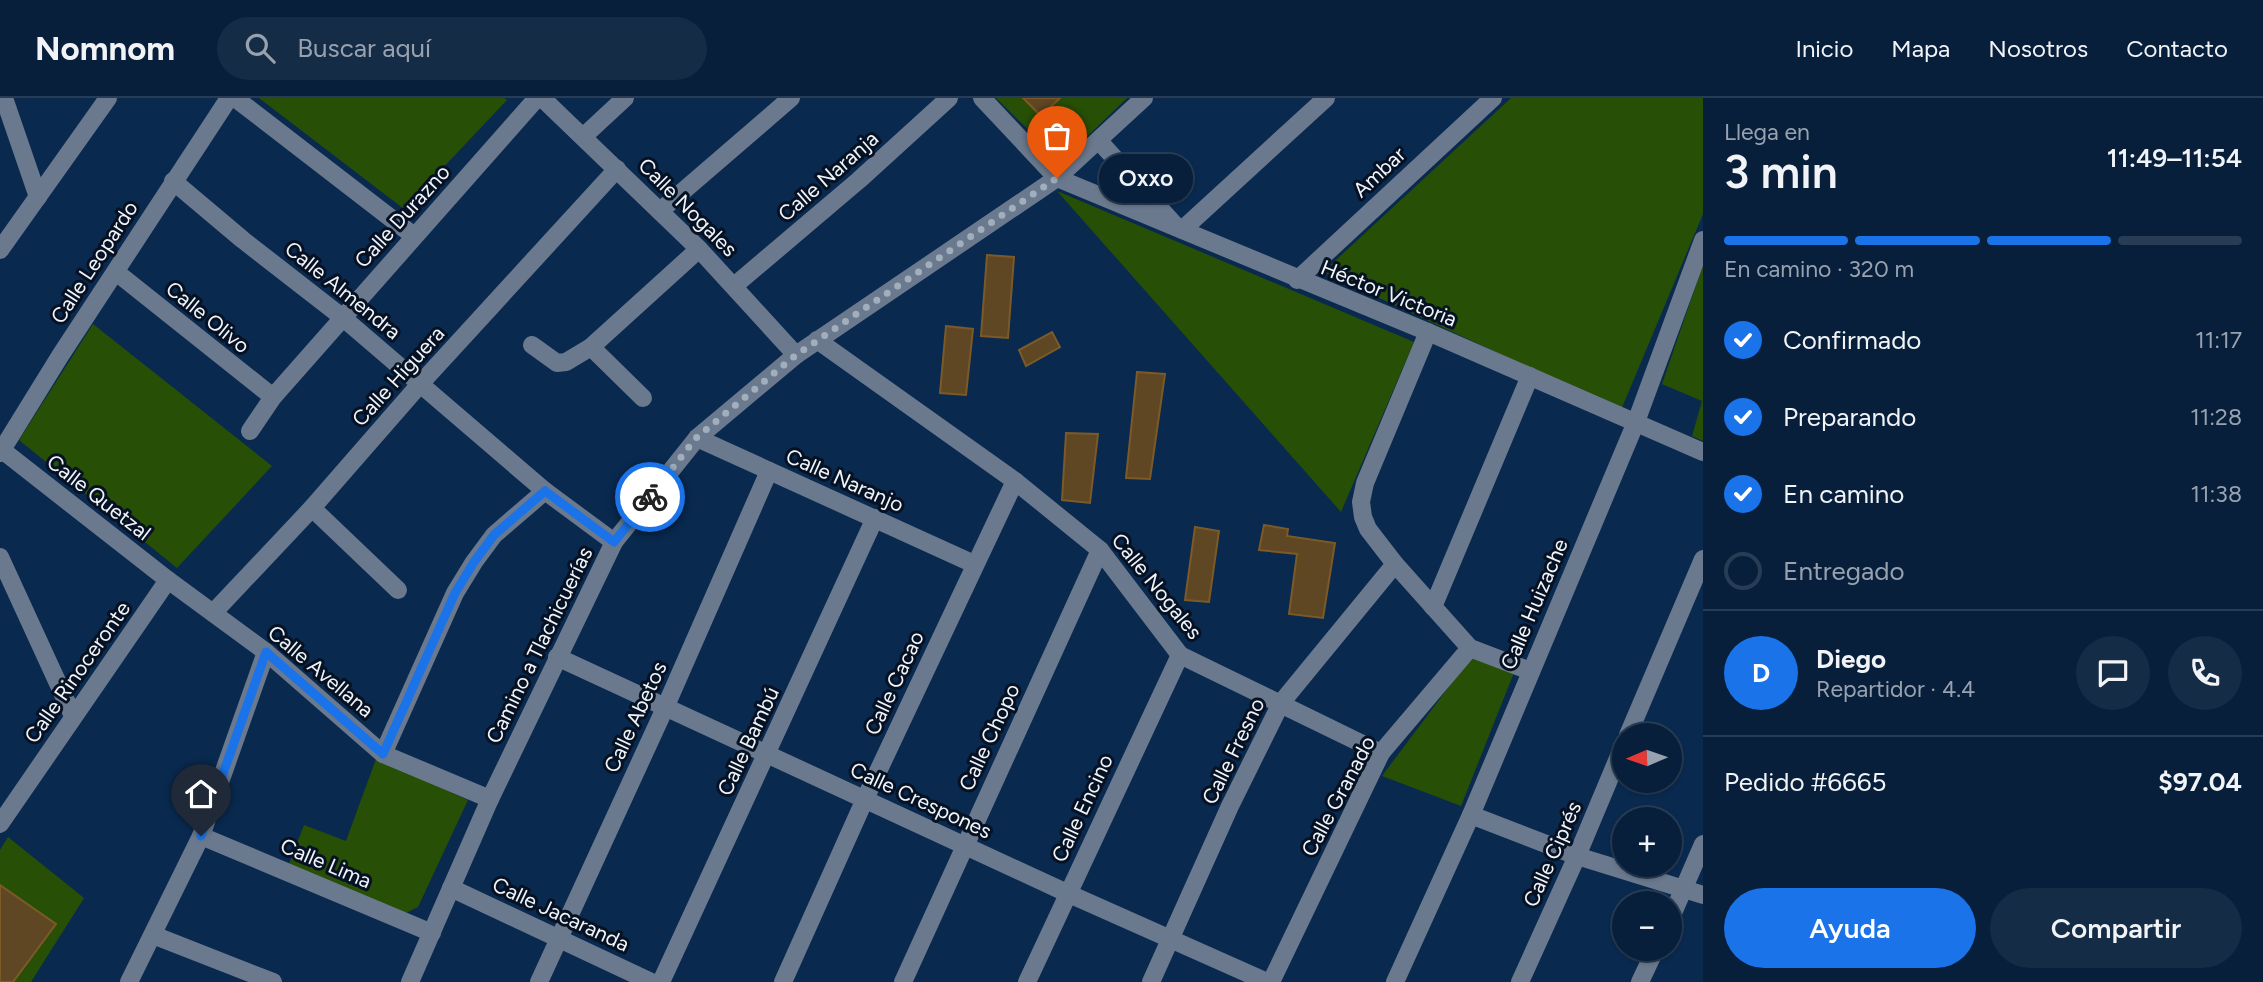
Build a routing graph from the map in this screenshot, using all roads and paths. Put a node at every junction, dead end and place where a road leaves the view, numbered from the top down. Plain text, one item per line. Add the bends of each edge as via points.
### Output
1 (4, 98) edge
2 (108, 98) edge
3 (229, 98) edge
4 (235, 98) edge
5 (540, 98) edge
6 (625, 98) edge
7 (791, 98) edge
8 (949, 98) edge
9 (982, 98) edge
10 (1144, 98) edge
11 (1326, 98) edge
12 (1493, 98) edge
13 (584, 136) junction
14 (1099, 141) junction
15 (617, 169) junction
16 (1057, 178) junction
17 (173, 181) junction
18 (37, 197) junction
19 (660, 211) junction
20 (1180, 229) junction
21 (414, 236) junction
22 (1703, 240) edge
23 (699, 249) junction
24 (0, 250) edge
25 (116, 272) junction
26 (1297, 279) junction
27 (734, 286) junction
28 (342, 317) junction
29 (1428, 332) junction
30 (817, 340) junction
31 (533, 345) dead end
32 (591, 347) junction
33 (796, 355) junction
34 (1530, 376) junction
35 (421, 383) junction
36 (272, 397) junction
37 (643, 398) dead end
38 (1636, 422) junction
39 (250, 431) dead end
40 (696, 438) junction
41 (1, 451) edge
42 (1703, 452) edge
43 (769, 471) junction
44 (1015, 481) junction
45 (545, 491) junction
46 (312, 508) junction
47 (875, 518) junction
48 (614, 542) junction
49 (1100, 550) junction
50 (0, 557) edge
51 (1703, 559) edge
52 (974, 564) junction
53 (1395, 564) junction
54 (168, 580) junction
55 (398, 590) dead end
56 (1433, 607) junction
57 (213, 613) junction
58 (1470, 648) junction
59 (266, 652) junction
60 (1180, 655) junction
61 (557, 657) junction
62 (1530, 671) junction
63 (1281, 703) junction
64 (665, 708) junction
65 (73, 716) junction
66 (1633, 723) edge
67 (1381, 753) junction
68 (383, 754) junction
69 (768, 754) junction
70 (1612, 773) edge
71 (491, 799) junction
72 (865, 799) junction
73 (1471, 815) junction
74 (1, 817) edge
75 (201, 836) junction
76 (1703, 844) edge
77 (964, 845) junction
78 (1577, 856) junction
79 (451, 888) junction
80 (1684, 890) junction
81 (1067, 892) junction
82 (1682, 894) edge
83 (1703, 895) edge
84 (432, 933) junction
85 (153, 934) junction
86 (558, 939) junction
87 (1171, 939) junction
88 (1650, 961) edge
89 (129, 982) edge
90 (273, 982) edge
91 (410, 982) edge
92 (539, 982) edge
93 (651, 982) edge
94 (661, 982) edge
95 (783, 982) edge
96 (903, 982) edge
97 (1027, 982) edge
98 (1151, 982) edge
99 (1269, 982) edge
100 (1395, 982) edge
101 (1520, 982) edge
102 (1640, 982) edge

1 - 18 street
2 - 18 street
3 - 17 street, Calle Leopardo
4 - 21 street
5 - 13 street, Calle Nogales
5 - 21 street, Calle Durazno
6 - 13 street
7 - 19 street
8 - 27 street, Calle Naranja
9 - 16 street
10 - 14 street, Camino a Tlachicuerías
11 - 20 street
12 - 26 street, Ambar
13 - 15 street, Calle Nogales
14 - 16 street, Camino a Tlachicuerías
14 - 20 street
15 - 19 street, Calle Nogales
15 - 35 street, Calle Higuera
16 - 20 street, Héctor Victoria
16 - 30 street, Camino a Tlachicuerías
17 - 25 street, Calle Leopardo
17 - 28 street, Calle Almendra
18 - 24 street
19 - 23 street, Calle Nogales
20 - 26 street, Héctor Victoria
21 - 28 street, Calle Durazno
22 - 38 street, Calle Huizache
23 - 27 street, Calle Nogales
23 - 32 street
25 - 36 street, Calle Olivo
25 - 41 street, Calle Leopardo
26 - 29 street, Héctor Victoria
27 - 33 street, Calle Nogales
28 - 35 street, Calle Almendra
28 - 36 street, Calle Durazno
29 - 34 street, Héctor Victoria
29 - 53 street via 1361,502 1368,529
30 - 33 street, Camino a Tlachicuerías
30 - 44 street, Calle Nogales
31 - 32 street via 557,363
32 - 37 street
33 - 40 street, Camino a Tlachicuerías
34 - 38 street, Héctor Victoria
34 - 56 street
35 - 45 street, Calle Almendra
35 - 46 street, Calle Higuera
36 - 39 street, Calle Durazno
38 - 42 street, Héctor Victoria
38 - 62 street, Calle Huizache
40 - 43 street, Calle Naranjo
40 - 48 street, Camino a Tlachicuerías
41 - 54 street, Calle Quetzal
43 - 47 street, Calle Naranjo
43 - 64 street, Calle Abetos
44 - 49 street, Calle Nogales
44 - 52 street, Calle Cacao
45 - 48 street, Calle Almendra
45 - 68 street via 494,535 474,562 455,593
46 - 55 street
46 - 57 street, Calle Higuera
47 - 52 street, Calle Naranjo
47 - 69 street, Calle Bambú
48 - 61 street, Camino a Tlachicuerías
49 - 60 street, Calle Nogales
49 - 77 street, Calle Chopo
50 - 65 street
51 - 66 street
52 - 72 street, Calle Cacao
53 - 56 street
53 - 63 street, Calle Fresno
54 - 57 street, Calle Avellana
54 - 65 street, Calle Rinoceronte
56 - 58 street
57 - 59 street, Calle Avellana
58 - 62 street
58 - 67 street, Calle Granado
59 - 68 street, Calle Avellana
59 - 75 street
60 - 63 street, Calle Nogales
60 - 81 street, Calle Encino
61 - 64 street, Calle Crespones
61 - 71 street, Camino a Tlachicuerías
62 - 73 street, Calle Huizache
63 - 67 street, Calle Nogales
63 - 87 street, Calle Fresno
64 - 69 street, Calle Crespones
64 - 86 street, Calle Abetos
65 - 74 street, Calle Rinoceronte
67 - 99 street, Calle Granado
68 - 71 street, Calle Avellana
69 - 72 street, Calle Crespones
69 - 94 street, Calle Bambú
70 - 78 street, Calle Ciprés
71 - 79 street, Camino a Tlachicuerías
72 - 77 street, Calle Crespones
72 - 95 street, Calle Cacao
73 - 78 street
73 - 100 street, Calle Huizache
75 - 84 street, Calle Lima
75 - 85 street
76 - 80 street
77 - 81 street, Calle Crespones
77 - 96 street, Calle Chopo
78 - 80 street
78 - 101 street, Calle Ciprés
79 - 84 street, Camino a Tlachicuerías
79 - 86 street, Calle Jacaranda
80 - 82 street
80 - 83 street
81 - 87 street, Calle Crespones
81 - 97 street, Calle Encino
84 - 91 street, Camino a Tlachicuerías
85 - 89 street
85 - 90 street
86 - 92 street, Calle Abetos
86 - 93 street, Calle Jacaranda
87 - 98 street, Calle Fresno
87 - 99 street, Calle Crespones
88 - 102 street

